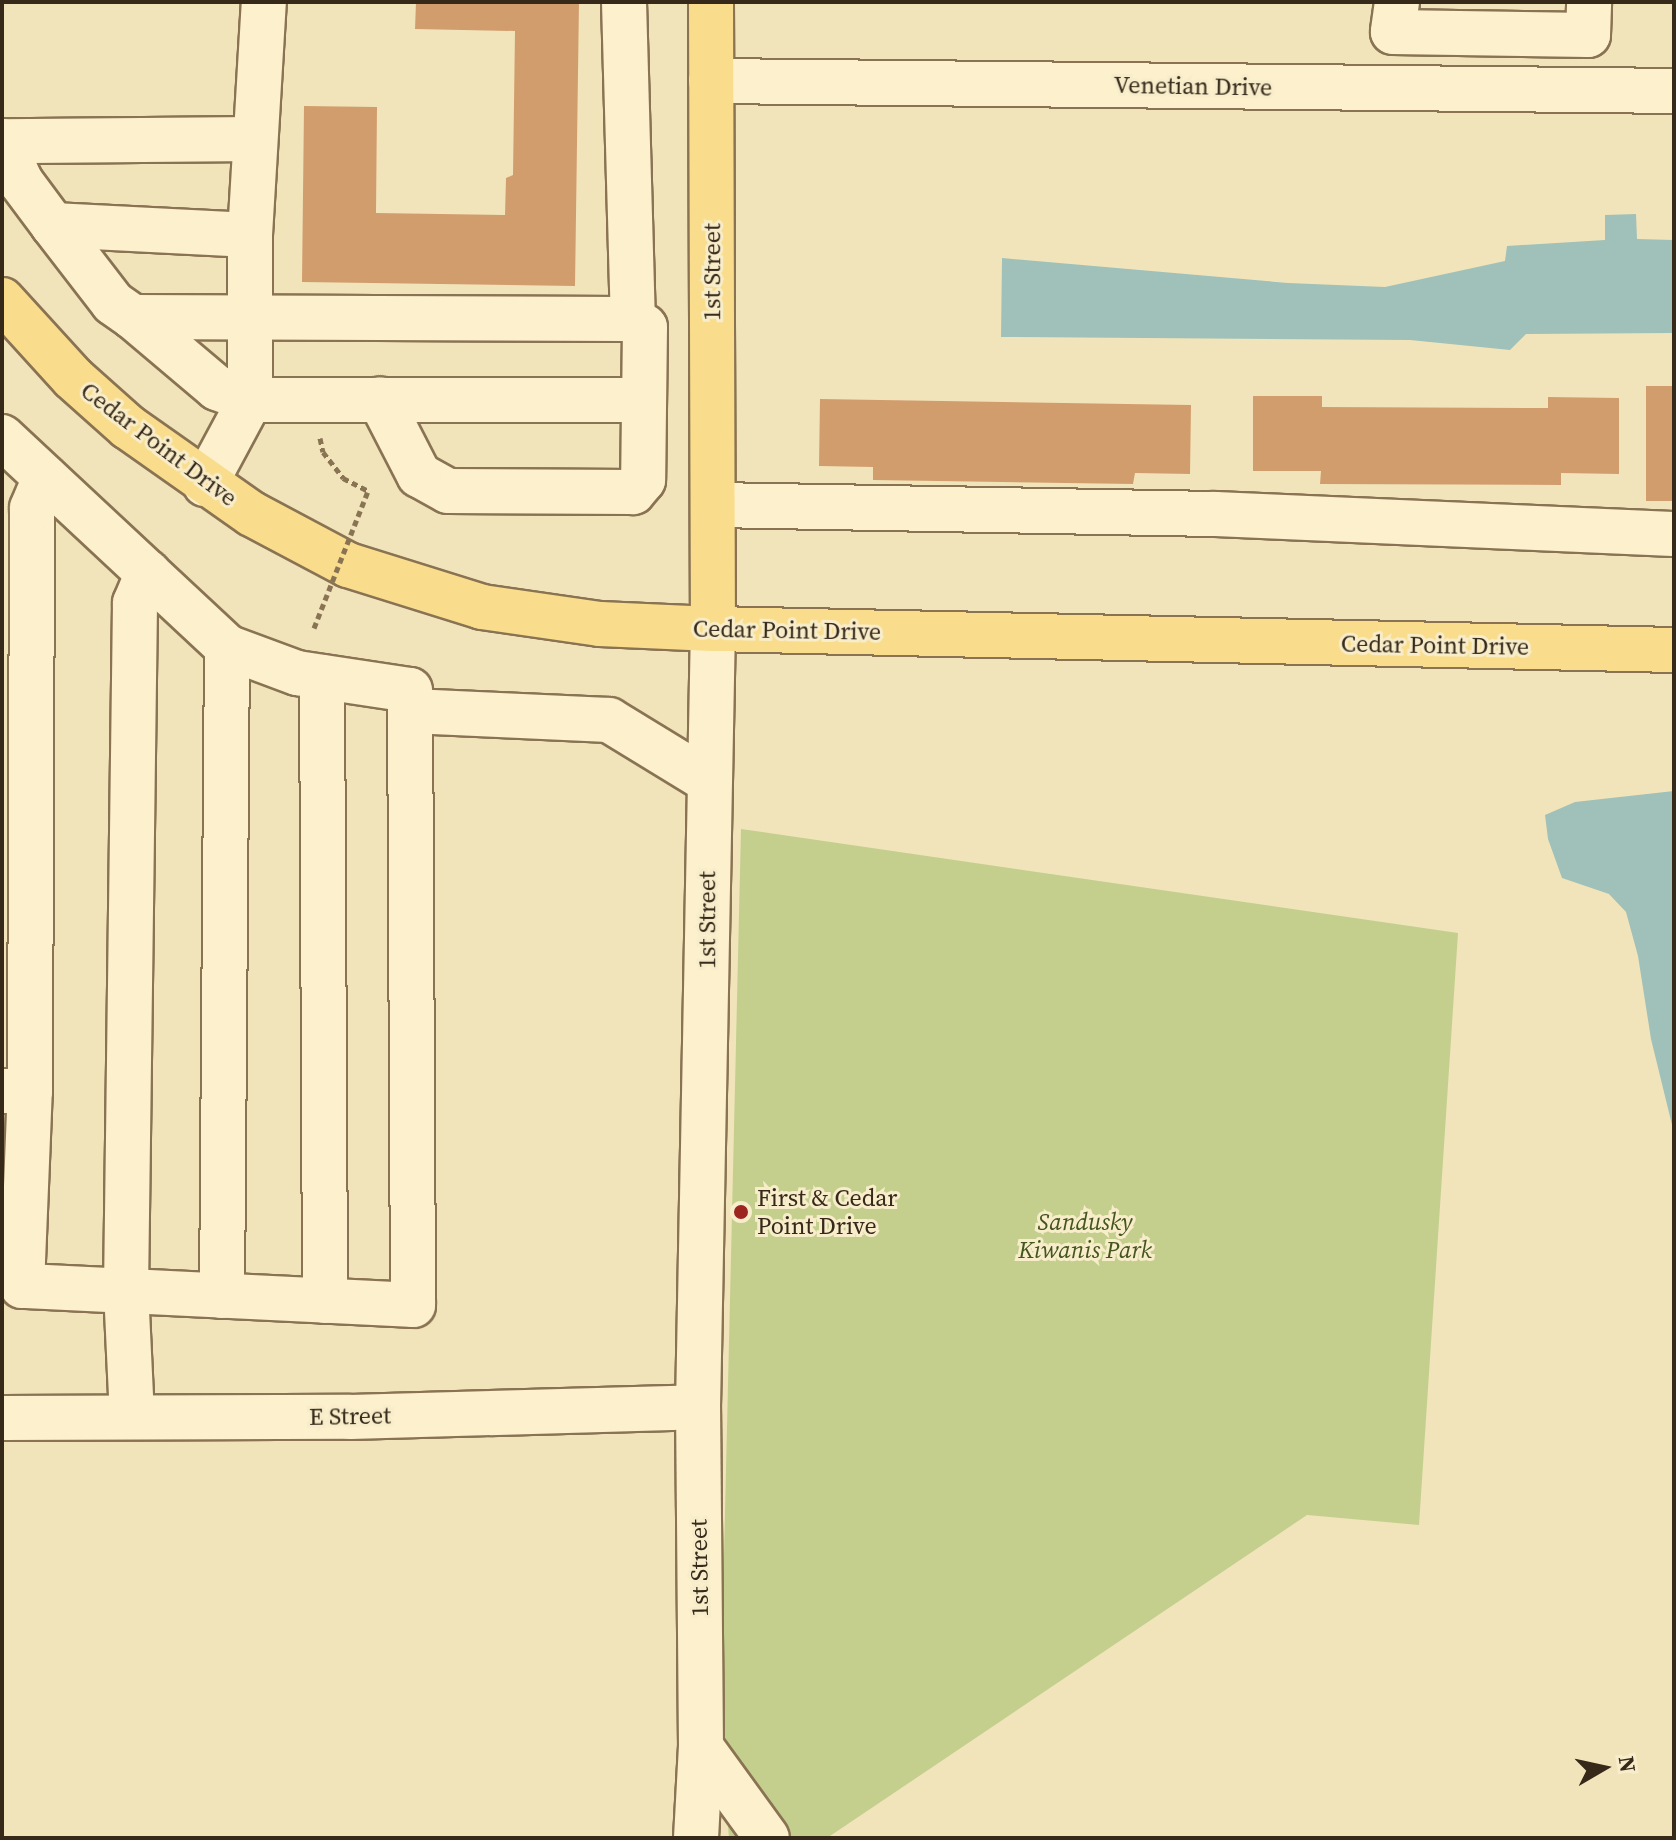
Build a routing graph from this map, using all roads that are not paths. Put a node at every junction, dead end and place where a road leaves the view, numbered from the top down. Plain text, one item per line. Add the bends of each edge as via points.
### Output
1 (264, 2) edge
2 (624, 2) edge
3 (711, 2) edge
4 (1397, 2) edge
5 (1589, 2) edge
6 (711, 81) junction
7 (1674, 91) edge
8 (255, 139) junction
9 (53, 225) junction
10 (250, 235) junction
11 (2, 300) edge
12 (133, 317) junction
13 (249, 317) junction
14 (633, 319) junction
15 (380, 399) junction
16 (250, 400) junction
17 (641, 400) junction
18 (2, 437) edge
19 (45, 478) junction
20 (205, 484) junction
21 (714, 505) junction
22 (1674, 534) edge
23 (148, 573) junction
24 (713, 629) junction
25 (227, 647) junction
26 (1674, 650) edge
27 (322, 677) junction
28 (411, 711) junction
29 (709, 781) junction
30 (16, 1091) edge
31 (126, 1291) junction
32 (222, 1296) junction
33 (325, 1301) junction
34 (698, 1407) junction
35 (132, 1417) junction
36 (2, 1418) edge
37 (701, 1747) junction
38 (696, 1838) edge
39 (767, 1838) edge

1 - 8 street
2 - 14 street
3 - 6 main road, 1st Street
4 - 5 street via 1393,32 1588,35
6 - 7 street, Venetian Drive
6 - 21 main road, 1st Street
8 - 9 street via 2,141 21,182
8 - 10 street
9 - 10 street
9 - 12 street via 113,303
10 - 13 street
11 - 20 main road, Cedar Point Drive via 73,378
12 - 13 street
12 - 16 street via 217,388
13 - 14 street
13 - 16 street
14 - 17 street via 645,327
15 - 16 street
15 - 17 street
15 - 17 street via 419,475 448,491 633,492 643,480
16 - 20 street
18 - 19 street
19 - 23 street
19 - 30 street via 32,508
20 - 24 main road, Cedar Point Drive via 348,565 469,604 600,624
21 - 22 street via 1215,514
21 - 24 main road, 1st Street
23 - 25 street
23 - 31 street via 135,603
24 - 26 main road, Cedar Point Drive
24 - 29 street, 1st Street
25 - 27 street
25 - 32 street
27 - 28 street via 410,690
27 - 33 street
28 - 29 street via 609,720
28 - 33 street via 413,1305
29 - 34 street, 1st Street
30 - 31 street via 22,1286
31 - 32 street
31 - 35 street
32 - 33 street
34 - 35 street, E Street
34 - 37 street, 1st Street
35 - 36 street, E Street
37 - 38 street, 1st Street
37 - 39 street

